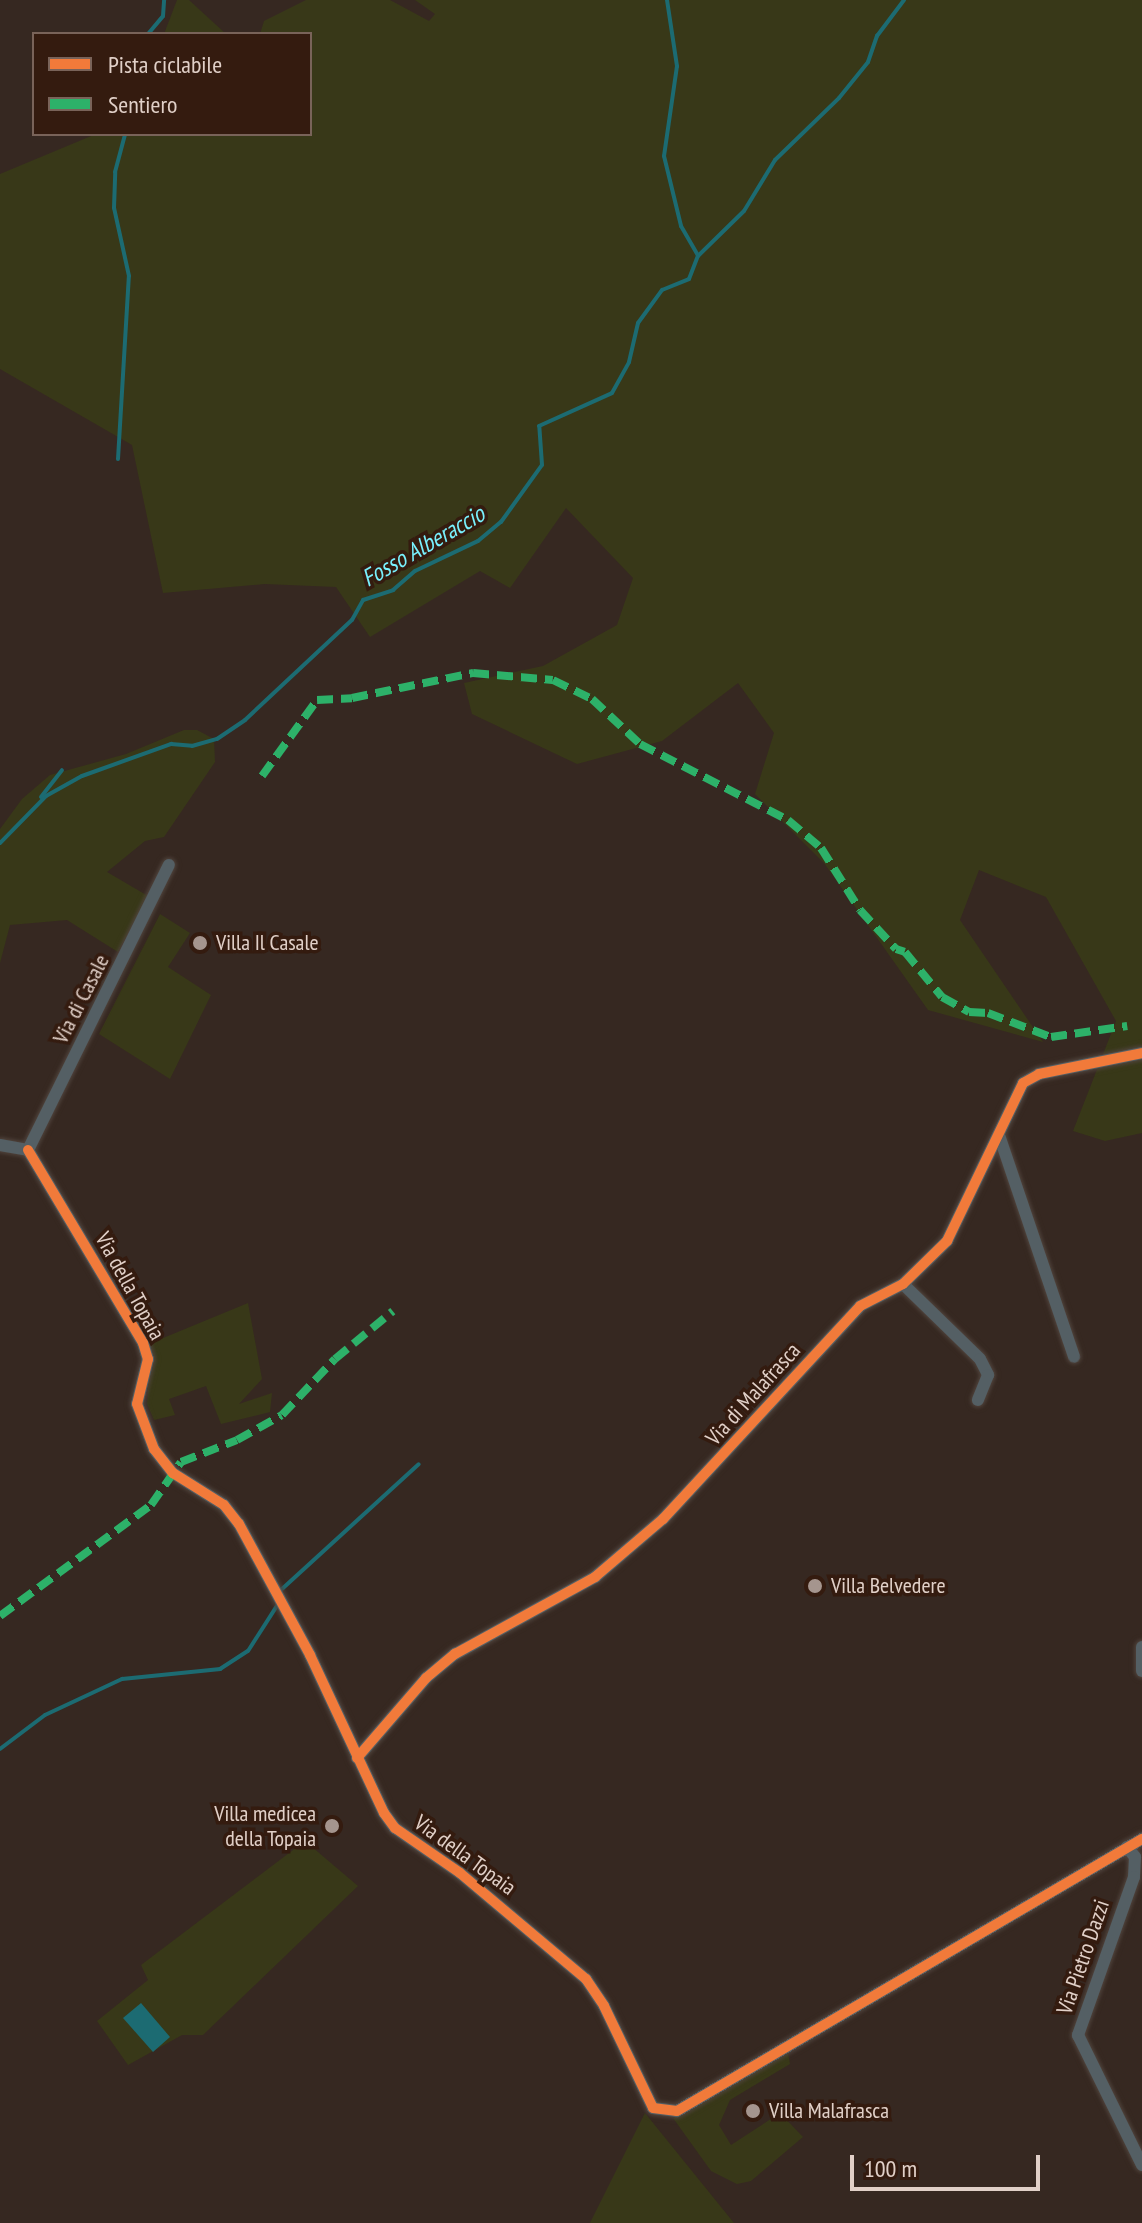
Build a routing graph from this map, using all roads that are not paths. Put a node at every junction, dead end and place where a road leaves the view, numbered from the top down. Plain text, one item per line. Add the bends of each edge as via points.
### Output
1 (169, 865) dead end
2 (1142, 1053) edge
3 (999, 1135) junction
4 (0, 1145) edge
5 (28, 1150) junction
6 (903, 1284) junction
7 (1074, 1357) dead end
8 (978, 1400) dead end
9 (1142, 1647) edge
10 (1142, 1671) edge
11 (357, 1758) junction
12 (1142, 1839) edge
13 (1127, 1847) junction
14 (1142, 2165) edge

1 - 5 street, Via di Casale
2 - 3 street, Via di Malafrasca via 1039,1074 1023,1083
3 - 6 street, Via di Malafrasca via 947,1241
3 - 7 street
4 - 5 street
5 - 11 street, Via della Topaia via 143,1343 148,1359 137,1404 154,1449 173,1473 224,1505 239,1524 310,1655
6 - 8 street via 980,1359 988,1375
6 - 11 street, Via di Malafrasca via 860,1306 663,1519 595,1577 455,1654 426,1678
9 - 10 street
11 - 13 street, Via della Topaia via 395,1828 460,1873 586,1979 604,2006 645,2099 666,2113
12 - 13 street
13 - 14 street, Via Pietro Dazzi via 1135,1857 1134,1877 1078,2035

